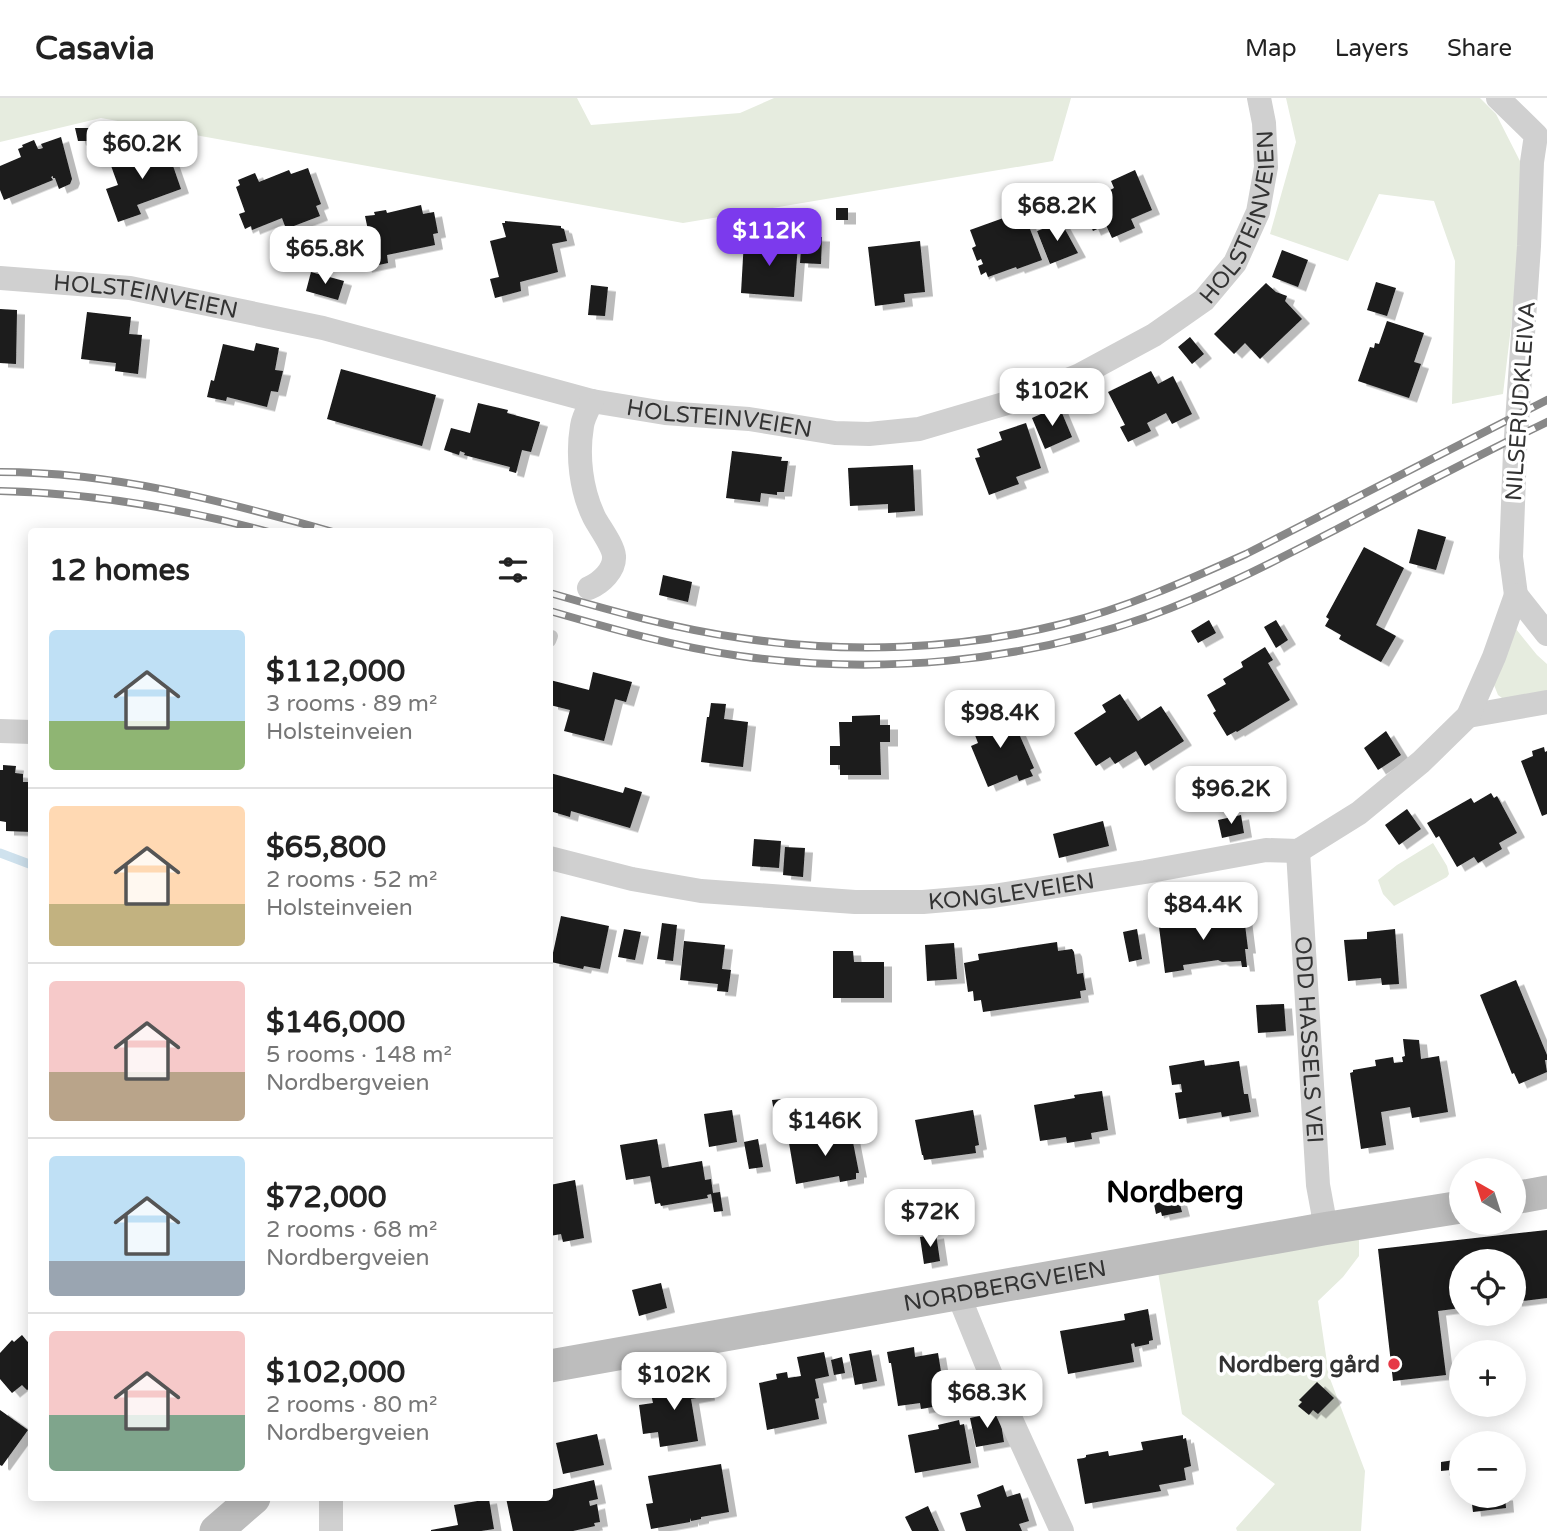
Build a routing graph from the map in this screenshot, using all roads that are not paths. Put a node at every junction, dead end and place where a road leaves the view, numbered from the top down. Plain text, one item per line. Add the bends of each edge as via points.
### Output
1 (1259, 98) edge
2 (1498, 98) edge
3 (1542, 132) edge
4 (0, 278) edge
5 (592, 401) junction
6 (589, 588) dead end
7 (1516, 595) junction
8 (1547, 634) edge
9 (1547, 702) edge
10 (1468, 716) junction
11 (0, 731) edge
12 (28, 732) edge
13 (1298, 851) junction
14 (553, 859) edge
15 (1547, 1192) edge
16 (1526, 1196) edge
17 (1449, 1208) edge
18 (1323, 1229) junction
19 (958, 1294) junction
20 (553, 1365) edge
21 (251, 1501) edge
22 (331, 1501) edge
23 (216, 1531) edge
24 (331, 1531) edge
25 (1062, 1531) edge

1 - 5 street, HOLSTEINVEIEN via 1266,167 1258,212 1235,263 1204,300 1154,335 1078,376 919,429 869,434
2 - 3 street, NILSERUDKLEIVA
3 - 7 street, NILSERUDKLEIVA via 1532,162 1515,451 1511,557
4 - 5 street, HOLSTEINVEIEN via 130,288 323,328
5 - 6 street via 582,424 583,486 614,552 614,563 599,584
7 - 8 street
7 - 10 street
9 - 10 street
10 - 13 street via 1359,813
11 - 12 street
13 - 14 street, KONGLEVEIEN via 1266,850 993,896 923,902 701,891 632,880
13 - 18 street, ODD HASSELS VEI
15 - 16 street
17 - 18 street, NORDBERGVEIEN
18 - 19 street, NORDBERGVEIEN
19 - 20 street, NORDBERGVEIEN
19 - 25 street
21 - 23 street
22 - 24 street

